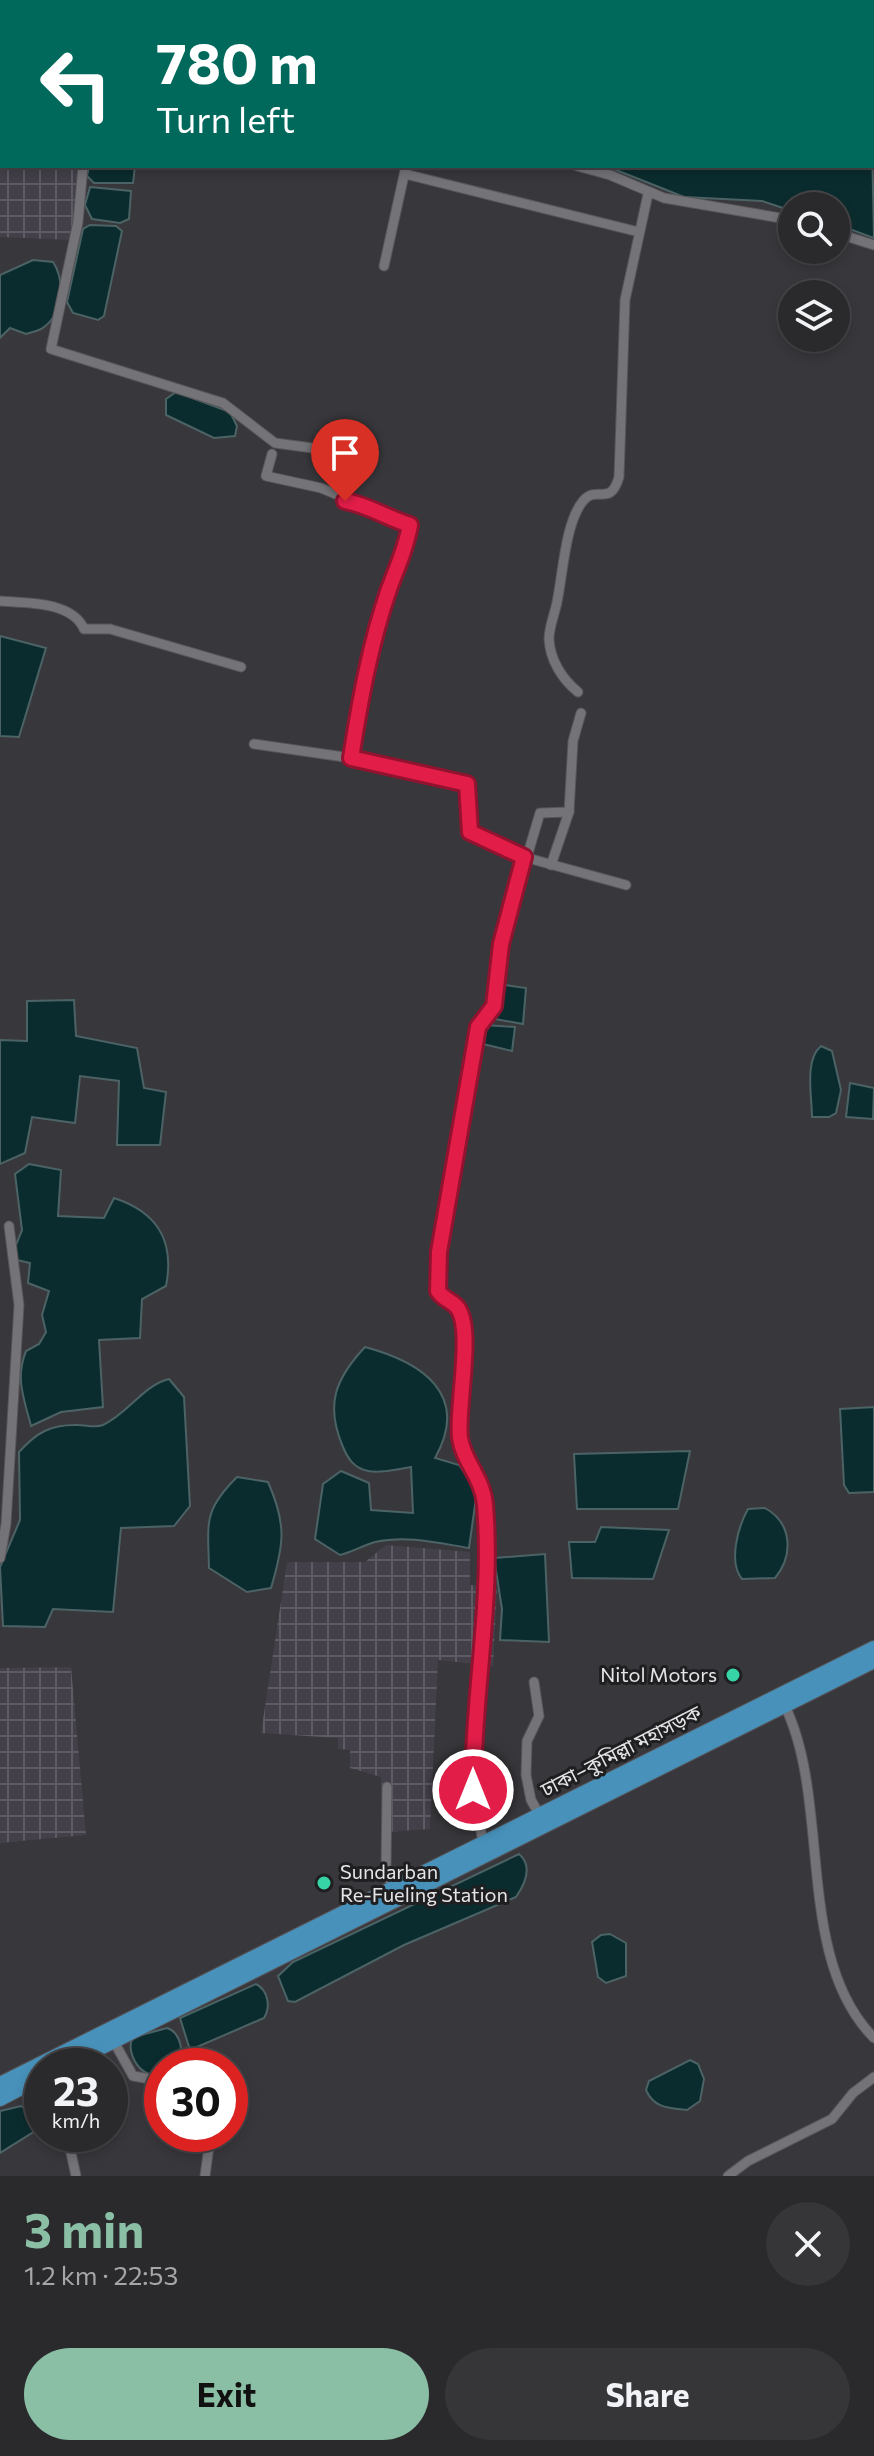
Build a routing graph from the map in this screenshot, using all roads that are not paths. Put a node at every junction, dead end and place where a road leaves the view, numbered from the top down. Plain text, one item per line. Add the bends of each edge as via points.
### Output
1 (83, 168) edge
2 (584, 168) edge
3 (406, 170) edge
4 (648, 194) junction
5 (778, 218) edge
6 (639, 232) junction
7 (850, 237) edge
8 (874, 245) edge
9 (384, 266) dead end
10 (343, 452) dead end
11 (272, 454) dead end
12 (0, 601) edge
13 (241, 667) dead end
14 (578, 692) dead end
15 (581, 713) dead end
16 (254, 744) dead end
17 (351, 758) junction
18 (569, 812) junction
19 (524, 857) junction
20 (551, 865) junction
21 (626, 885) dead end
22 (9, 1226) dead end
23 (0, 1558) edge
24 (874, 1648) edge
25 (874, 1661) edge
26 (534, 1682) dead end
27 (785, 1706) junction
28 (387, 1787) dead end
29 (539, 1814) junction
30 (483, 1842) junction
31 (392, 1887) junction
32 (874, 2038) edge
33 (113, 2040) junction
34 (98, 2048) edge
35 (874, 2077) edge
36 (144, 2078) edge
37 (0, 2084) edge
38 (24, 2086) edge
39 (0, 2099) edge
40 (71, 2152) edge
41 (208, 2152) edge
42 (76, 2176) edge
43 (205, 2176) edge
44 (728, 2176) edge

1 - 10 street via 78,222 51,349 223,403 275,443
2 - 4 street
3 - 6 street
3 - 9 street
4 - 5 street
4 - 6 street
6 - 14 street via 625,300 619,477 615,491 582,502 567,540 549,638 558,670
7 - 8 street
11 - 17 street via 266,476 321,488 410,525 363,683
12 - 13 street via 43,604 63,610 84,629 110,629
15 - 18 street via 573,741
16 - 17 street
17 - 19 street via 467,784 470,832
18 - 19 street via 540,813
18 - 20 street
19 - 20 street
19 - 30 street via 501,944 494,1006 478,1027 439,1252 438,1291 456,1306 465,1325 460,1440 482,1484 485,1503 487,1608 473,1726 473,1790
20 - 21 street
22 - 23 street via 19,1305
24 - 29 highway, ঢাকা–কুমিল্লা মহাসড়ক
25 - 27 highway, ঢাকা–কুমিল্লা মহাসড়ক
26 - 29 street via 539,1716 527,1741 526,1775
27 - 32 street via 801,1751 828,1947 841,1985
27 - 33 highway, ঢাকা–কুমিল্লা মহাসড়ক
28 - 31 street via 386,1870
29 - 30 highway, ঢাকা–কুমিল্লা মহাসড়ক
30 - 31 highway, ঢাকা–কুমিল্লা মহাসড়ক
31 - 37 highway, ঢাকা–কুমিল্লা মহাসড়ক
33 - 34 highway, ঢাকা–কুমিল্লা মহাসড়ক
33 - 36 street via 133,2076
35 - 44 street via 832,2119
38 - 39 highway
40 - 42 street
41 - 43 street

